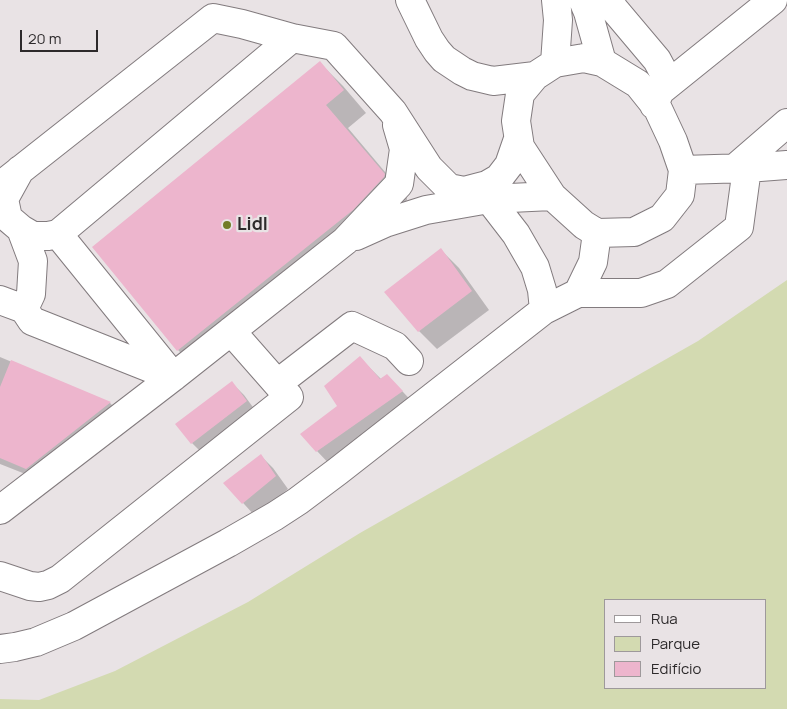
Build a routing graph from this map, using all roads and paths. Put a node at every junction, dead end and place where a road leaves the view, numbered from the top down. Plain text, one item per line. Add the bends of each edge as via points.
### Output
1 (410, 0) edge
2 (556, 0) edge
3 (583, 0) edge
4 (609, 0) edge
5 (773, 0) edge
6 (741, 9) edge
7 (292, 38) junction
8 (602, 62) junction
9 (545, 70) junction
10 (659, 96) junction
11 (393, 112) junction
12 (787, 123) edge
13 (518, 139) junction
14 (787, 165) edge
15 (402, 166) junction
16 (735, 168) junction
17 (21, 169) junction
18 (684, 170) junction
19 (0, 186) edge
20 (552, 196) junction
21 (489, 199) junction
22 (432, 209) junction
23 (21, 229) junction
24 (597, 233) junction
25 (58, 234) junction
26 (345, 241) junction
27 (578, 292) junction
28 (12, 304) edge
29 (544, 310) junction
30 (232, 331) junction
31 (409, 361) dead end
32 (174, 378) junction
33 (278, 383) junction
34 (0, 510) edge
35 (0, 576) edge
36 (0, 649) edge

1 - 9 lane via 437,51 462,71 493,81
2 - 9 lane via 558,20
3 - 8 lane
4 - 10 lane via 657,60 665,75
5 - 6 lane
6 - 10 lane
7 - 11 lane via 334,46
7 - 17 lane via 213,18
7 - 25 lane
8 - 9 lane via 584,58
8 - 10 lane
9 - 13 lane via 520,94 516,121
10 - 18 lane via 658,110
11 - 13 lane via 428,168 449,188 464,191 499,178 509,165
11 - 15 lane via 404,149
12 - 16 lane
13 - 20 lane
14 - 16 lane
15 - 22 lane via 408,191
15 - 26 lane via 398,184
16 - 18 lane
16 - 27 lane via 739,227 667,284 641,293
17 - 19 lane
17 - 23 lane via 4,199 8,218
18 - 24 lane via 680,194 662,218 634,232
20 - 21 lane
20 - 24 lane
21 - 22 lane
21 - 29 lane via 535,266
22 - 26 lane via 385,223
23 - 25 lane via 33,236
23 - 28 lane via 33,260 31,294
24 - 27 lane via 593,262
25 - 32 lane
26 - 30 lane
27 - 29 lane
28 - 32 lane via 32,321
29 - 36 lane via 338,471 275,516 74,626 36,642
30 - 32 lane
30 - 33 lane
31 - 33 lane via 395,346 352,326
32 - 34 lane
33 - 35 lane via 289,397 60,579 39,587

